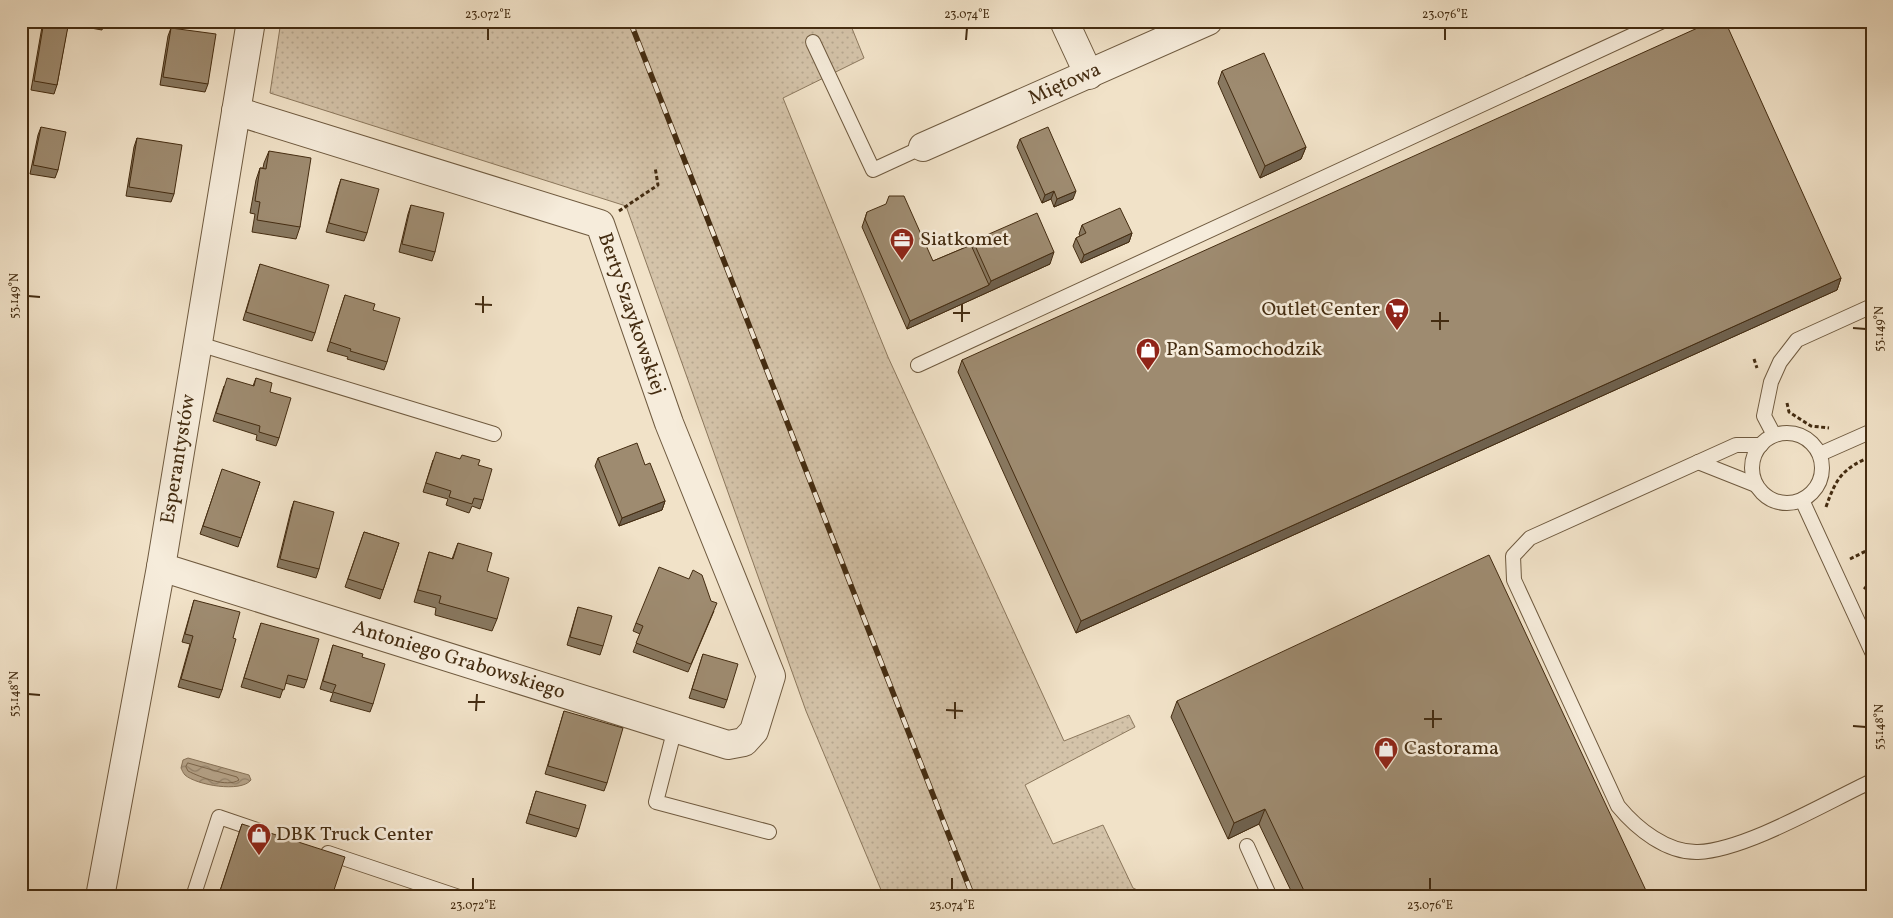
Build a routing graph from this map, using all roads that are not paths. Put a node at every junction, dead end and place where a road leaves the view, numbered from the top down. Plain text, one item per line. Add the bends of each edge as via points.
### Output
1 (251, 21) edge
2 (1064, 21) edge
3 (1208, 21) edge
4 (1663, 21) edge
5 (813, 42) dead end
6 (1089, 75) junction
7 (236, 112) junction
8 (923, 147) joint
9 (1872, 306) edge
10 (199, 344) junction
11 (918, 365) dead end
12 (1872, 431) edge
13 (494, 434) dead end
14 (1774, 435) junction
15 (1761, 444) junction
16 (1820, 454) junction
17 (1698, 462) junction
18 (1756, 485) junction
19 (1802, 500) junction
20 (160, 567) junction
21 (1872, 652) edge
22 (675, 728) junction
23 (754, 731) joint
24 (1872, 781) edge
25 (769, 832) dead end
26 (274, 836) edge
27 (1247, 846) dead end
28 (311, 848) edge
29 (100, 897) edge
30 (194, 897) edge
31 (459, 897) edge
32 (1270, 897) edge

1 - 7 street, Esperantystów
2 - 6 street
3 - 6 street, Miętowa
4 - 11 lane
5 - 8 lane via 873,170
6 - 8 street, Miętowa
7 - 10 street, Esperantystów
7 - 23 street, Berty Szaykowskiej via 600,224 669,423 771,676
9 - 14 lane via 1797,340 1780,362 1771,382 1764,416
10 - 13 lane
10 - 20 street, Esperantystów
12 - 16 lane
14 - 15 lane
14 - 16 lane via 1795,434 1806,439
15 - 17 lane via 1736,445
15 - 18 lane via 1752,462
16 - 19 lane via 1821,478 1817,488
17 - 18 lane
17 - 24 lane via 1530,538 1512,556 1514,580 1618,806 1634,825 1656,839 1677,849 1698,852 1755,837
18 - 19 lane via 1775,501 1787,504
19 - 21 lane
20 - 22 street, Antoniego Grabowskiego
20 - 29 street, Esperantystów
22 - 23 street, Antoniego Grabowskiego via 728,745 744,742
22 - 25 lane via 656,802
26 - 30 lane via 219,817
27 - 32 lane
28 - 31 lane

